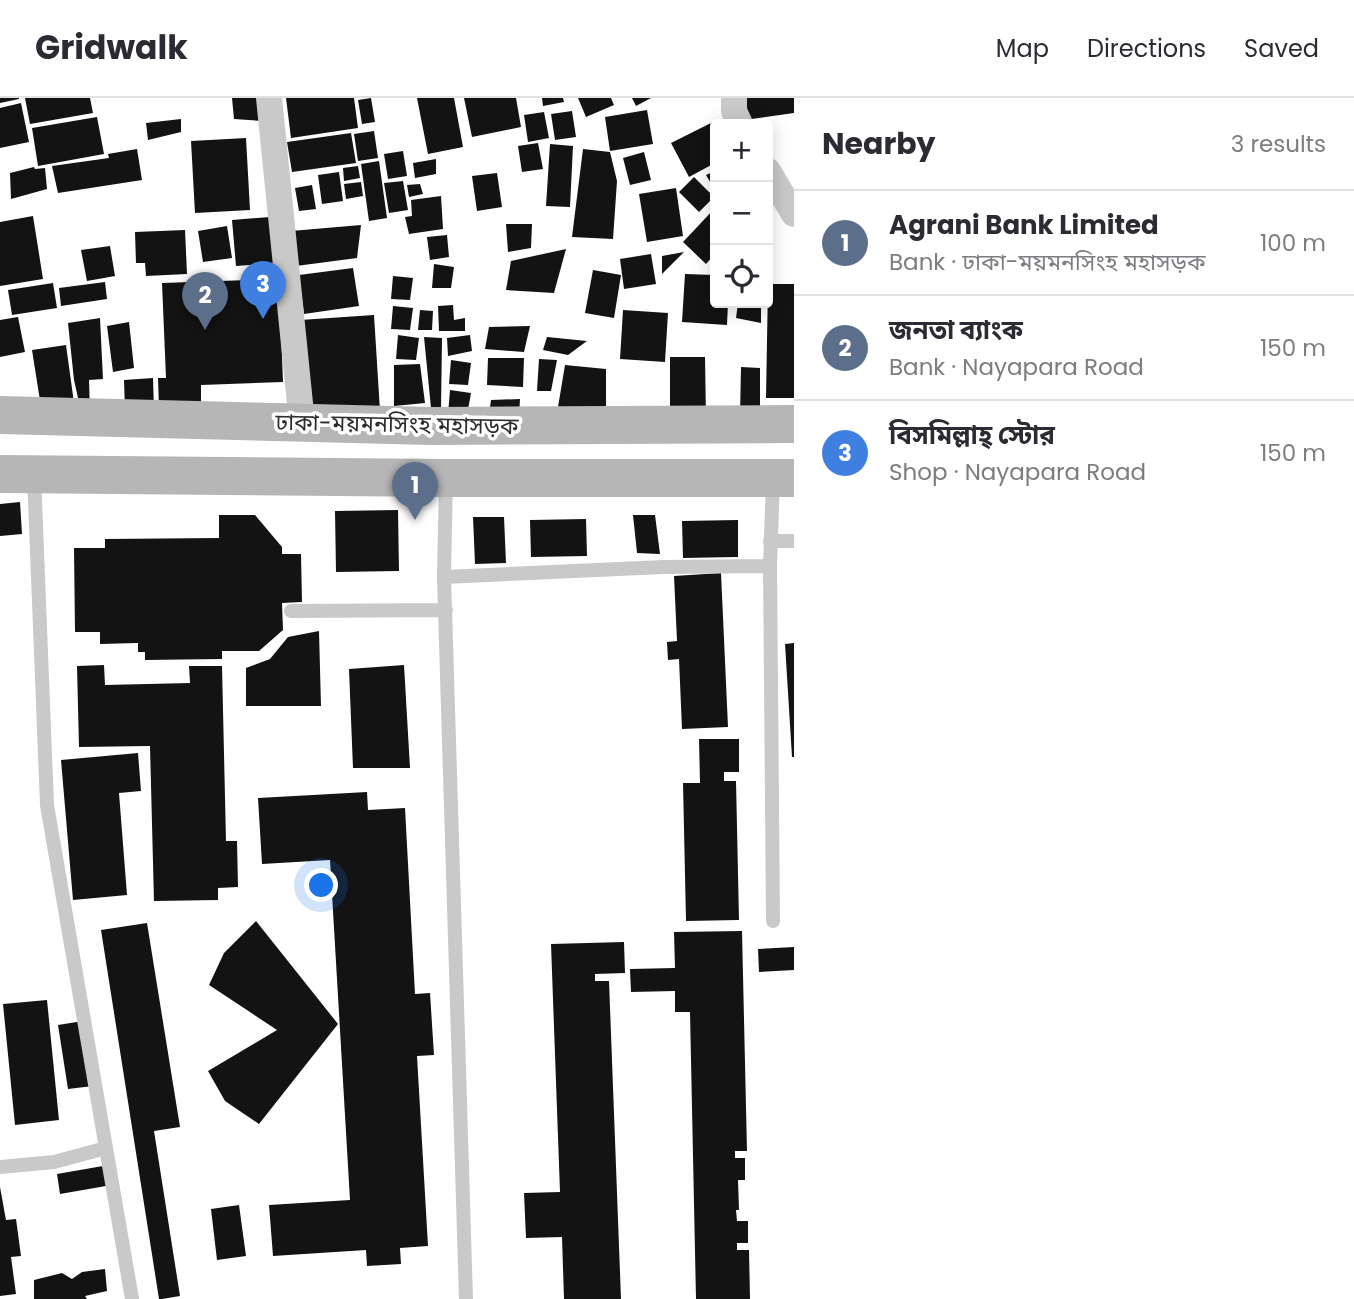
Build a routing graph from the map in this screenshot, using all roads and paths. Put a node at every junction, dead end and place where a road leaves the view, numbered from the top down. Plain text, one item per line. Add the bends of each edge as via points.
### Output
1 (270, 98) edge
2 (734, 98) edge
3 (738, 119) edge
4 (773, 179) edge
5 (794, 214) edge
6 (0, 415) edge
7 (302, 423) junction
8 (794, 424) edge
9 (17, 474) edge
10 (784, 477) edge
11 (446, 478) junction
12 (770, 541) junction
13 (794, 541) edge
14 (770, 566) junction
15 (444, 577) junction
16 (446, 610) junction
17 (291, 611) dead end
18 (773, 921) dead end
19 (106, 1149) junction
20 (0, 1167) edge
21 (132, 1299) edge
22 (466, 1299) edge

1 - 7 street
2 - 3 street
4 - 5 street
6 - 7 main road, ঢাকা-ময়মনসিংহ মহাসড়ক
7 - 8 main road, ঢাকা-ময়মনসিংহ মহাসড়ক
9 - 11 main road
9 - 19 lane via 47,805
10 - 11 main road
10 - 12 lane
11 - 15 lane
12 - 13 lane
12 - 14 lane
14 - 15 lane via 663,566
14 - 18 lane
15 - 16 lane
16 - 17 lane
16 - 22 lane
19 - 20 lane via 54,1162
19 - 21 lane

